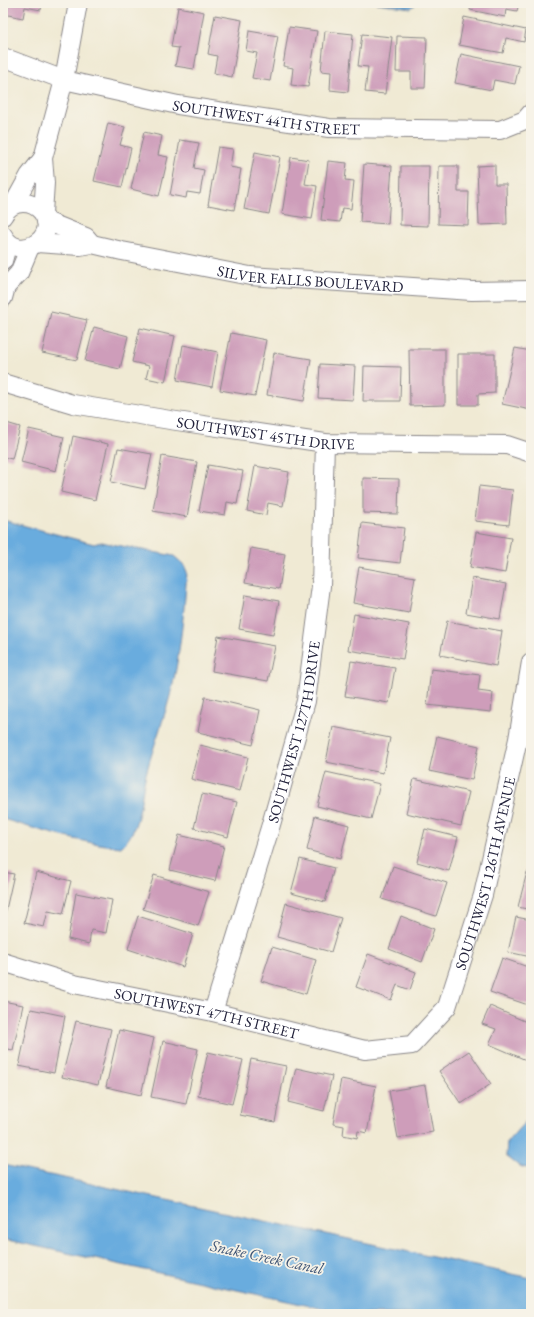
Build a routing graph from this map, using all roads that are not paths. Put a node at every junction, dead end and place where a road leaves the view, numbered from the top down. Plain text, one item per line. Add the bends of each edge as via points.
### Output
1 (78, 3) edge
2 (3, 58) edge
3 (64, 80) junction
4 (531, 113) edge
5 (43, 158) junction
6 (7, 209) edge
7 (44, 217) junction
8 (6, 238) edge
9 (92, 244) junction
10 (34, 245) junction
11 (3, 261) edge
12 (4, 287) edge
13 (531, 290) edge
14 (3, 383) edge
15 (325, 443) junction
16 (531, 453) edge
17 (531, 662) edge
18 (3, 962) edge
19 (213, 1012) junction
20 (412, 1045) joint

1 - 3 street
2 - 3 street, SOUTHWEST 44TH STREET
3 - 4 street, SOUTHWEST 44TH STREET via 178,105 329,128 500,130 525,120
3 - 5 street
5 - 6 street
5 - 7 street
6 - 7 street, SILVER FALLS BOULEVARD via 19,203 33,204
7 - 9 street, SILVER FALLS BOULEVARD via 86,237
7 - 10 street via 45,233
8 - 10 street, SILVER FALLS BOULEVARD via 18,247
8 - 11 street
9 - 10 street, SILVER FALLS BOULEVARD
9 - 13 street, SILVER FALLS BOULEVARD via 250,276 472,291
10 - 12 street via 19,273
14 - 15 street, SOUTHWEST 45TH DRIVE via 73,404
15 - 16 street, SOUTHWEST 45TH DRIVE via 507,445
15 - 19 street, SOUTHWEST 127TH DRIVE via 321,586 306,701
17 - 20 street, SOUTHWEST 126TH AVENUE via 518,739 483,895 448,1007
18 - 19 street, SOUTHWEST 47TH STREET via 74,984
19 - 20 street, SOUTHWEST 47TH STREET via 365,1050

